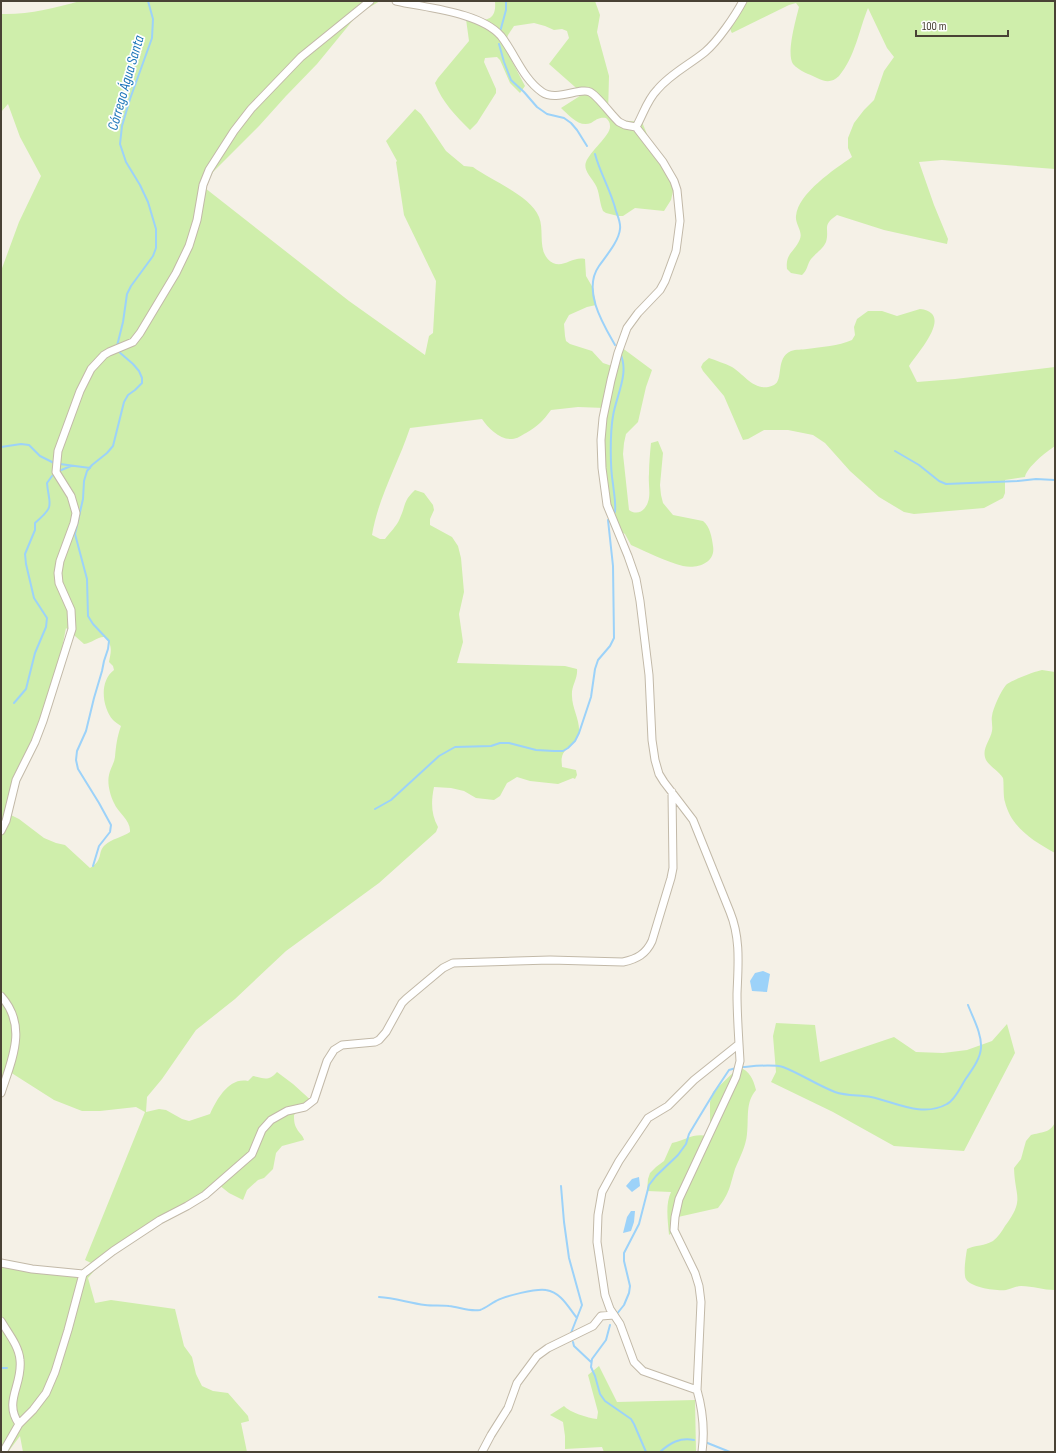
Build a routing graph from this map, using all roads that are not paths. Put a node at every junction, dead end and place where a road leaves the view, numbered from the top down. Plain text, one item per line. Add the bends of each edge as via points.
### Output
1 (370, 1) edge
2 (396, 1) edge
3 (743, 1) edge
4 (636, 127) junction
5 (672, 792) junction
6 (1, 831) edge
7 (1, 996) edge
8 (739, 1044) junction
9 (1, 1093) edge
10 (1, 1263) edge
11 (82, 1274) junction
12 (614, 1315) junction
13 (1, 1321) edge
14 (697, 1390) junction
15 (19, 1424) junction
16 (3, 1452) edge
17 (482, 1452) edge
18 (702, 1452) edge

1 - 6 street via 300,57 243,118 209,170 201,189 197,220 189,246 140,333 133,342 104,355 91,369 84,382 62,438 56,467 57,475 71,496 76,513 58,573 59,583 71,610 72,629 43,721 16,780
2 - 4 street via 455,13 490,26 502,37 520,66 544,94 590,92 619,122
3 - 4 street via 713,45 657,89
4 - 5 street via 674,181 680,221 676,251 665,281 628,328 618,353 603,418 602,468 607,505 636,579 649,681 653,752 659,774
5 - 8 street via 693,820 733,919 738,952
5 - 11 street via 673,868 652,941 642,955 623,962 466,962 453,963 443,968 402,1003 379,1040 342,1045 334,1050 327,1061 314,1100 305,1107 287,1111 271,1120 262,1130 252,1154 205,1195 160,1220
7 - 9 street via 10,1008 16,1036 14,1052
8 - 12 street via 694,1080 668,1106 648,1118 602,1192 597,1242 605,1295
8 - 14 street via 740,1061 736,1077 679,1200 675,1217 676,1234 699,1286 701,1325
10 - 11 street
11 - 15 street via 55,1372 42,1398
12 - 14 street via 638,1367 652,1375
12 - 17 street via 601,1316 593,1326 539,1354 517,1383 508,1408
13 - 15 street via 20,1357 19,1377 12,1404 13,1413
14 - 18 street via 703,1414
15 - 16 street

